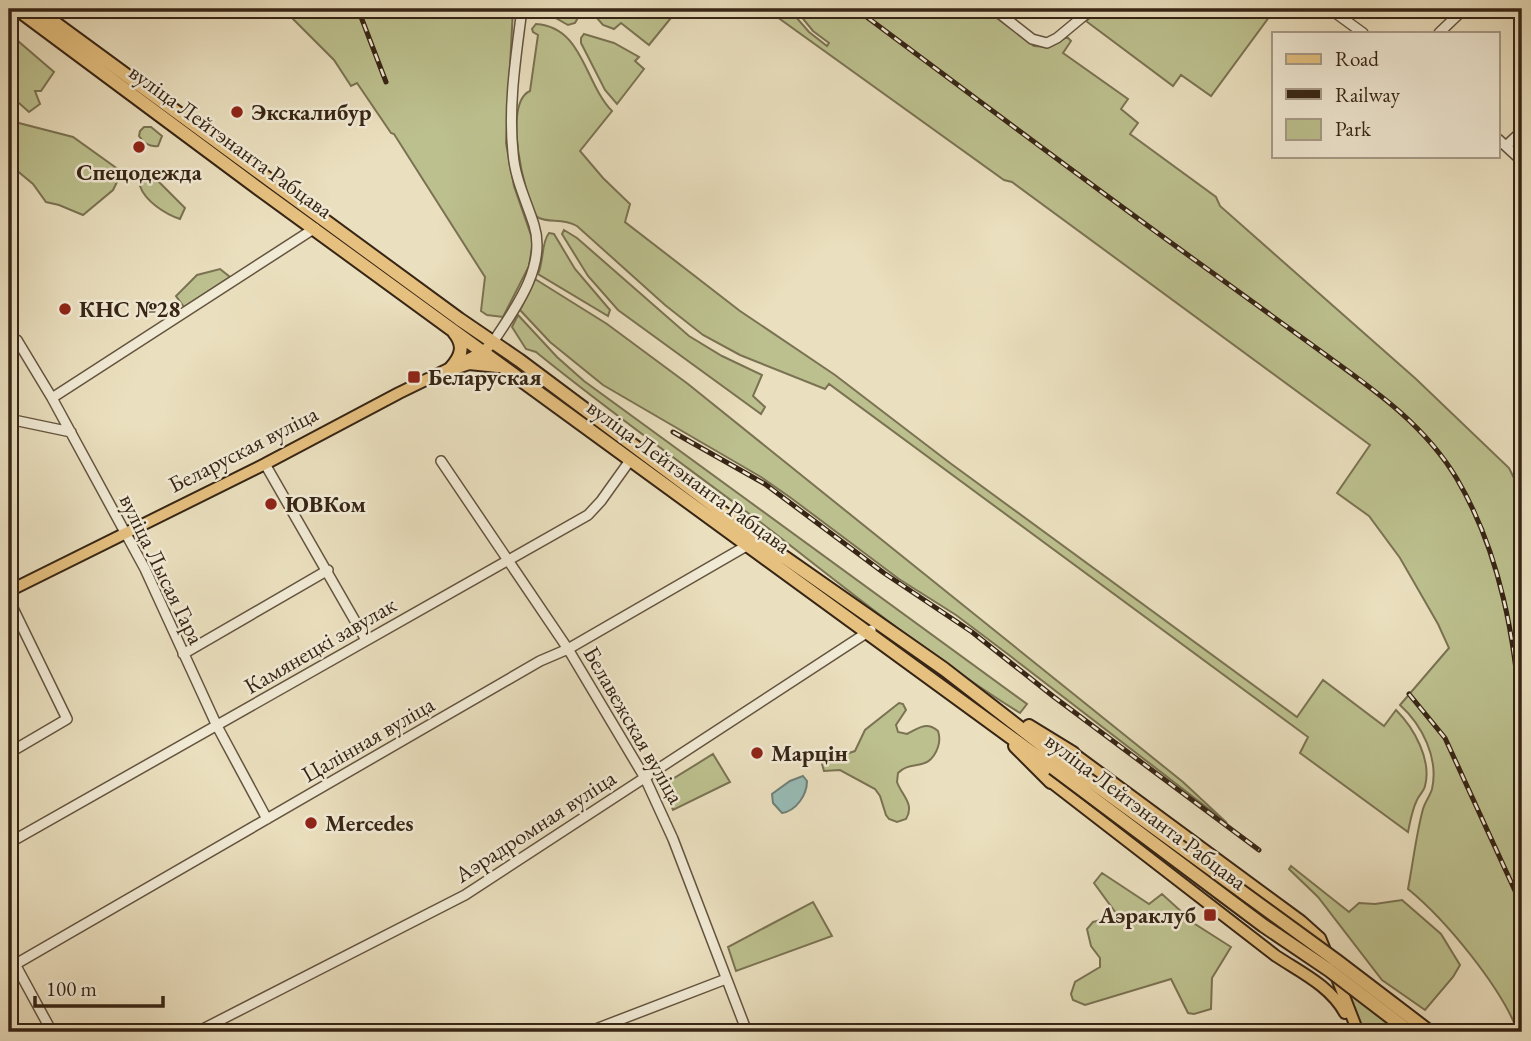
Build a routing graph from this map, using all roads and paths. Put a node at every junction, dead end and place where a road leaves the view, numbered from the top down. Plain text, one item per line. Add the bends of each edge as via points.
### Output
1 (17, 9) edge
2 (36, 9) edge
3 (522, 9) edge
4 (994, 9) edge
5 (1092, 9) edge
6 (1330, 9) edge
7 (1464, 9) edge
8 (1362, 32) edge
9 (1440, 32) edge
10 (1522, 131) edge
11 (1500, 141) edge
12 (1506, 146) junction
13 (1522, 161) edge
14 (315, 228) junction
15 (451, 330) junction
16 (17, 340) dead end
17 (493, 342) junction
18 (483, 352) junction
19 (504, 368) junction
20 (451, 369) junction
21 (52, 398) junction
22 (9, 419) edge
23 (71, 432) junction
24 (631, 459) junction
25 (441, 461) dead end
26 (265, 464) junction
27 (124, 532) junction
28 (748, 545) junction
29 (509, 559) junction
30 (328, 570) junction
31 (9, 591) edge
32 (9, 600) edge
33 (873, 628) junction
34 (366, 640) junction
35 (568, 649) junction
36 (183, 654) junction
37 (995, 707) junction
38 (217, 726) junction
39 (1002, 730) junction
40 (9, 753) edge
41 (1073, 753) joint
42 (1057, 764) junction
43 (645, 778) junction
44 (1051, 782) joint
45 (267, 819) junction
46 (9, 843) edge
47 (1261, 891) junction
48 (1301, 921) junction
49 (1235, 923) junction
50 (9, 953) edge
51 (1276, 956) junction
52 (12, 966) edge
53 (726, 979) junction
54 (52, 1032) edge
55 (197, 1032) edge
56 (588, 1032) edge
57 (747, 1032) edge
58 (1357, 1032) edge
59 (1410, 1032) edge
60 (1430, 1032) edge

1 - 14 highway, вуліца Лейтэнанта Рабцава
2 - 17 highway, вуліца Лейтэнанта Рабцава
3 - 17 street via 512,142 517,178 538,249 520,298
4 - 5 street via 1041,43 1052,42
6 - 8 street
7 - 9 street
10 - 12 street
11 - 12 street
12 - 13 street
14 - 15 highway, вуліца Лейтэнанта Рабцава
14 - 21 street
15 - 18 highway, вуліца Лейтэнанта Рабцава
15 - 20 highway via 461,349
16 - 21 street, вуліца Лысая Гара
17 - 18 main road, Беларуская вуліца
17 - 33 highway, вуліца Лейтэнанта Рабцава
18 - 19 highway, вуліца Лейтэнанта Рабцава
18 - 20 main road, Беларуская вуліца
19 - 20 highway via 469,363
19 - 24 highway, вуліца Лейтэнанта Рабцава
20 - 26 main road, Беларуская вуліца
21 - 23 street, вуліца Лысая Гара
22 - 23 street
23 - 27 street, вуліца Лысая Гара
24 - 28 highway, вуліца Лейтэнанта Рабцава
24 - 29 street, Камянецкі завулак via 588,514
25 - 29 street, Белавежская вуліца
26 - 27 main road, Беларуская вуліца
26 - 30 street
27 - 31 main road, Беларуская вуліца
27 - 36 street, вуліца Лысая Гара
28 - 33 highway, вуліца Лейтэнанта Рабцава
28 - 35 street, Цалінная вуліца
29 - 34 street, Камянецкі завулак
29 - 35 street, Белавежская вуліца
30 - 34 street
30 - 36 street
32 - 40 street via 67,719
33 - 37 highway, вуліца Лейтэнанта Рабцава
33 - 39 highway, вуліца Лейтэнанта Рабцава
33 - 43 street, Аэрадромная вуліца
34 - 38 street, Камянецкі завулак
35 - 43 street, Белавежская вуліца
35 - 45 street, Цалінная вуліца
36 - 38 street, вуліца Лысая Гара
37 - 41 highway
37 - 42 highway, вуліца Лейтэнанта Рабцава
38 - 45 street, вуліца Лысая Гара
38 - 46 street, Камянецкі завулак
39 - 42 highway, вуліца Лейтэнанта Рабцава
39 - 44 highway
41 - 47 main road, вуліца Лейтэнанта Рабцава
42 - 59 highway, вуліца Лейтэнанта Рабцава, bridge via 1264,926
42 - 60 highway, вуліца Лейтэнанта Рабцава, bridge
43 - 53 street, Белавежская вуліца
43 - 55 street, Аэрадромная вуліца via 465,895
44 - 49 main road, вуліца Лейтэнанта Рабцава
45 - 52 street, Цалінная вуліца
47 - 48 main road, вуліца Лейтэнанта Рабцава
47 - 49 main road via 1267,906 1262,917 1249,926
48 - 51 main road via 1287,919 1270,932 1268,941
48 - 58 main road, вуліца Лейтэнанта Рабцава via 1320,938
49 - 51 main road, вуліца Лейтэнанта Рабцава
50 - 52 street
51 - 58 main road, вуліца Лейтэнанта Рабцава via 1337,1000
52 - 54 street
53 - 56 street
53 - 57 street, Белавежская вуліца

